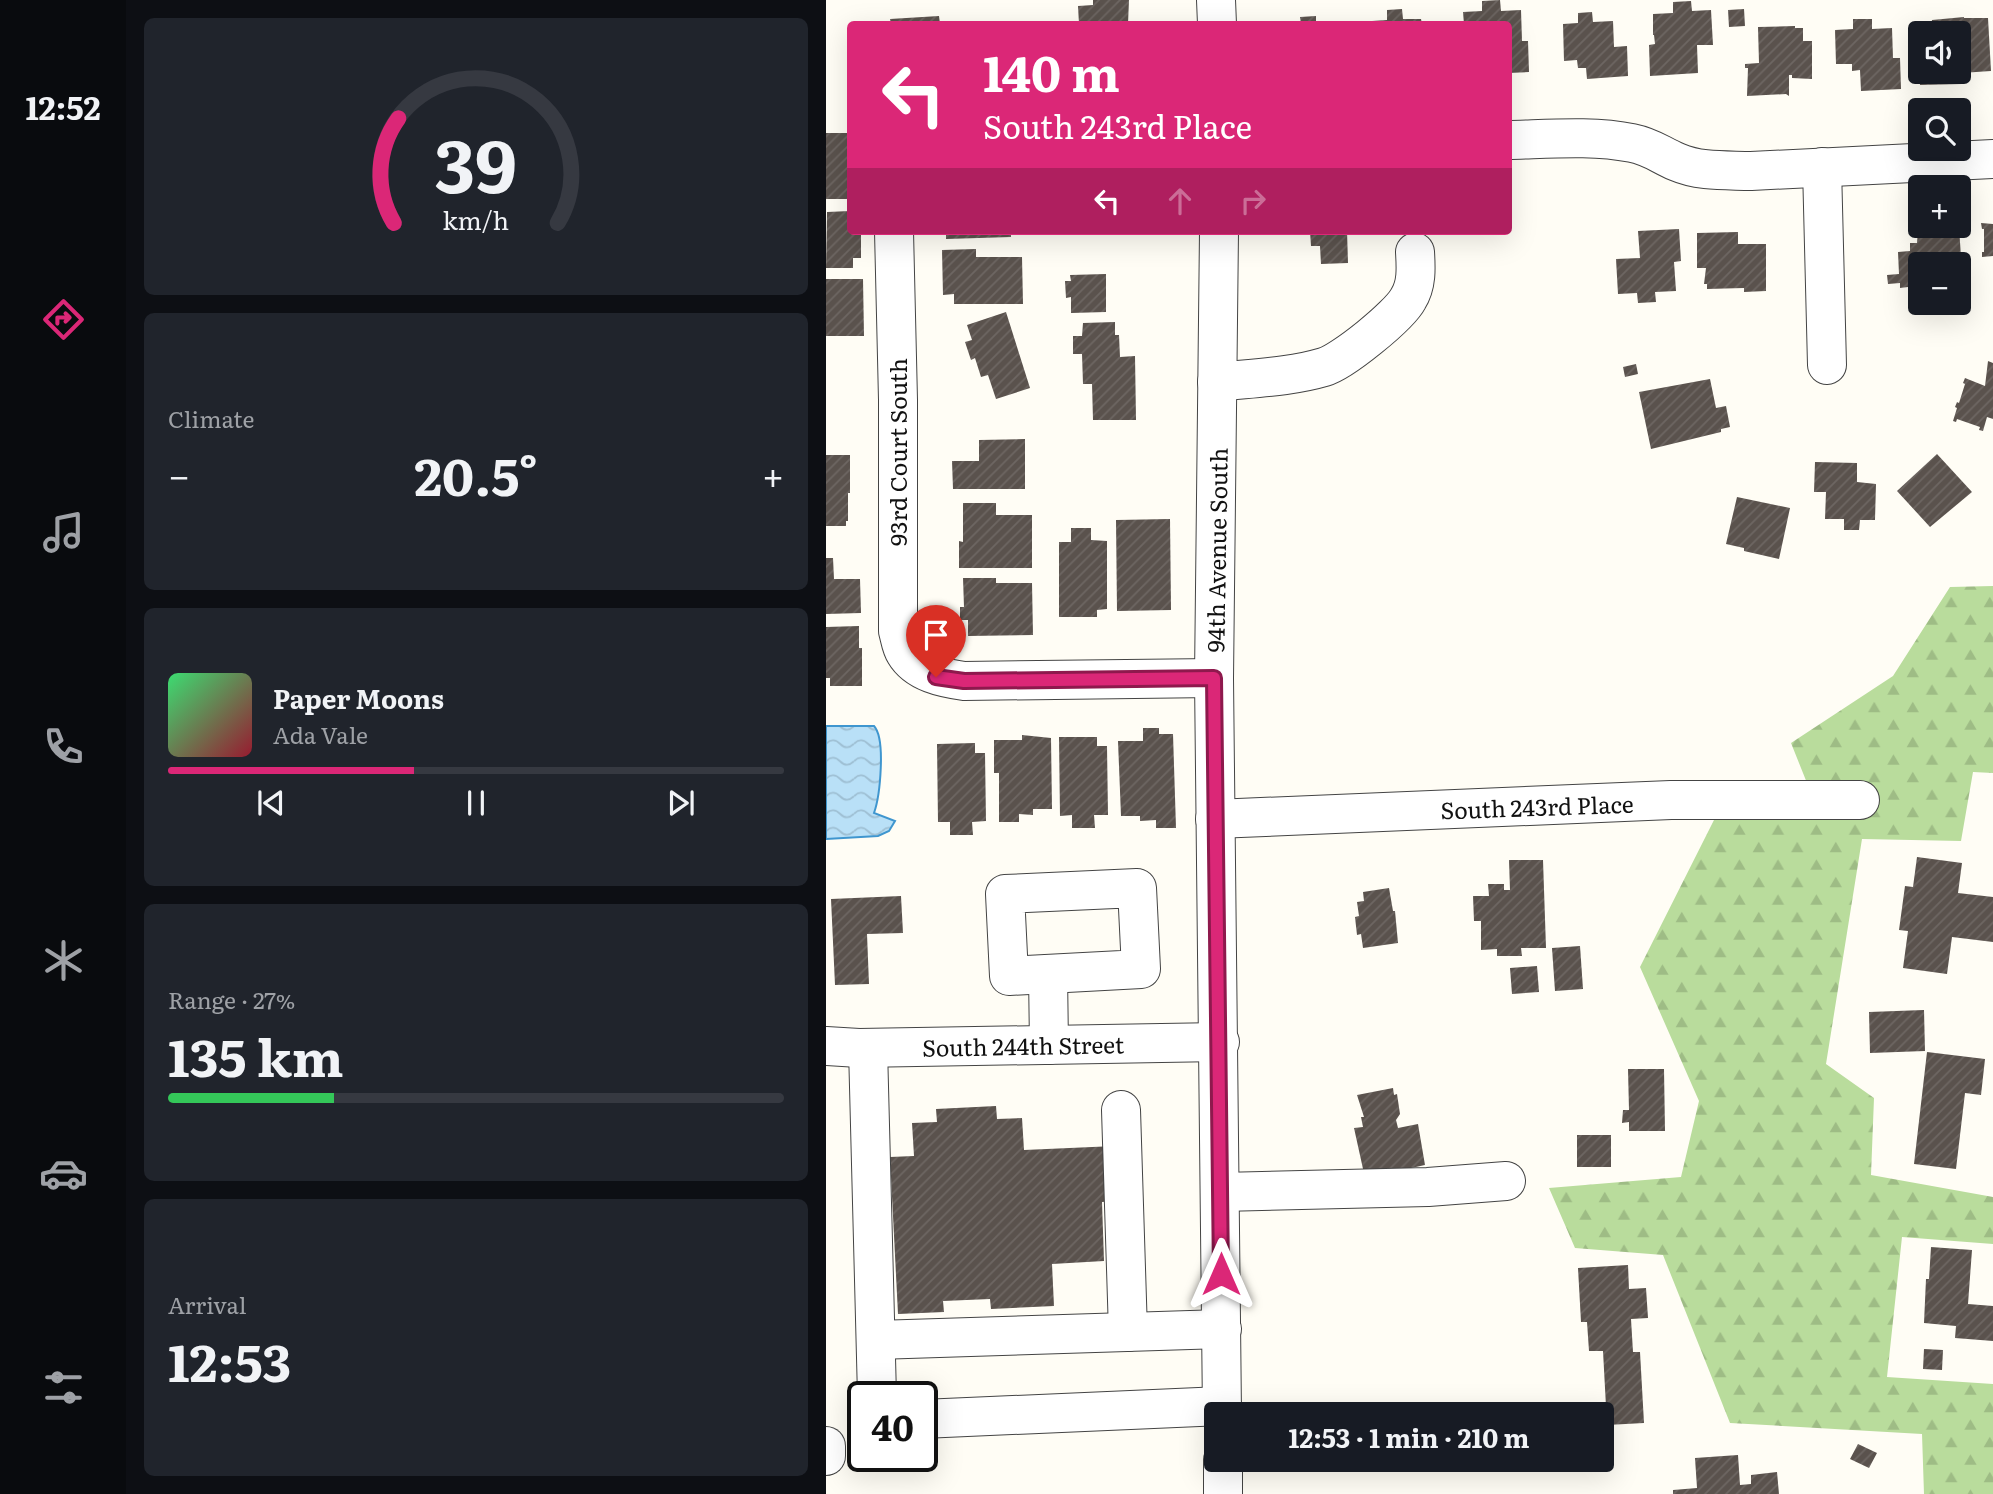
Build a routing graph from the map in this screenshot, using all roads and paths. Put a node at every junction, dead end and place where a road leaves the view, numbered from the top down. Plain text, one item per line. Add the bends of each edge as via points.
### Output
1 (1216, 0) edge
2 (1217, 21) edge
3 (1512, 140) edge
4 (1993, 159) edge
5 (1822, 167) junction
6 (894, 235) edge
7 (1219, 235) edge
8 (1415, 252) dead end
9 (1827, 365) dead end
10 (1217, 382) junction
11 (1214, 678) junction
12 (1860, 800) dead end
13 (1215, 819) junction
14 (1048, 974) dead end
15 (1220, 1042) junction
16 (1049, 1045) junction
17 (826, 1046) edge
18 (868, 1048) junction
19 (1121, 1110) dead end
20 (1506, 1181) dead end
21 (1221, 1192) junction
22 (1222, 1329) junction
23 (1128, 1332) junction
24 (876, 1340) junction
25 (877, 1381) edge
26 (1222, 1402) edge
27 (1204, 1411) edge
28 (938, 1419) edge
29 (826, 1446) edge
30 (826, 1455) edge
31 (1223, 1472) edge
32 (1223, 1494) edge

1 - 2 street
3 - 5 street via 1630,142 1707,169
4 - 5 street
5 - 9 street
6 - 11 street, 93rd Court South via 898,631 905,653 936,677 964,681
7 - 10 street, 94th Avenue South
8 - 10 street via 1417,275 1408,300 1371,336 1328,366 1284,376
10 - 11 street, 94th Avenue South
11 - 13 street, 94th Avenue South
12 - 13 street, South 243rd Place via 1671,800
13 - 15 street, 94th Avenue South
14 - 16 street
15 - 16 street, South 244th Street
15 - 21 street, 94th Avenue South
16 - 18 street, South 244th Street
17 - 18 street, South 244th Street
18 - 24 street
19 - 23 street
20 - 21 street
21 - 22 street, 94th Avenue South
22 - 23 street
22 - 26 street, 94th Avenue South
23 - 24 street
24 - 25 street
27 - 28 street
29 - 30 street
31 - 32 street

